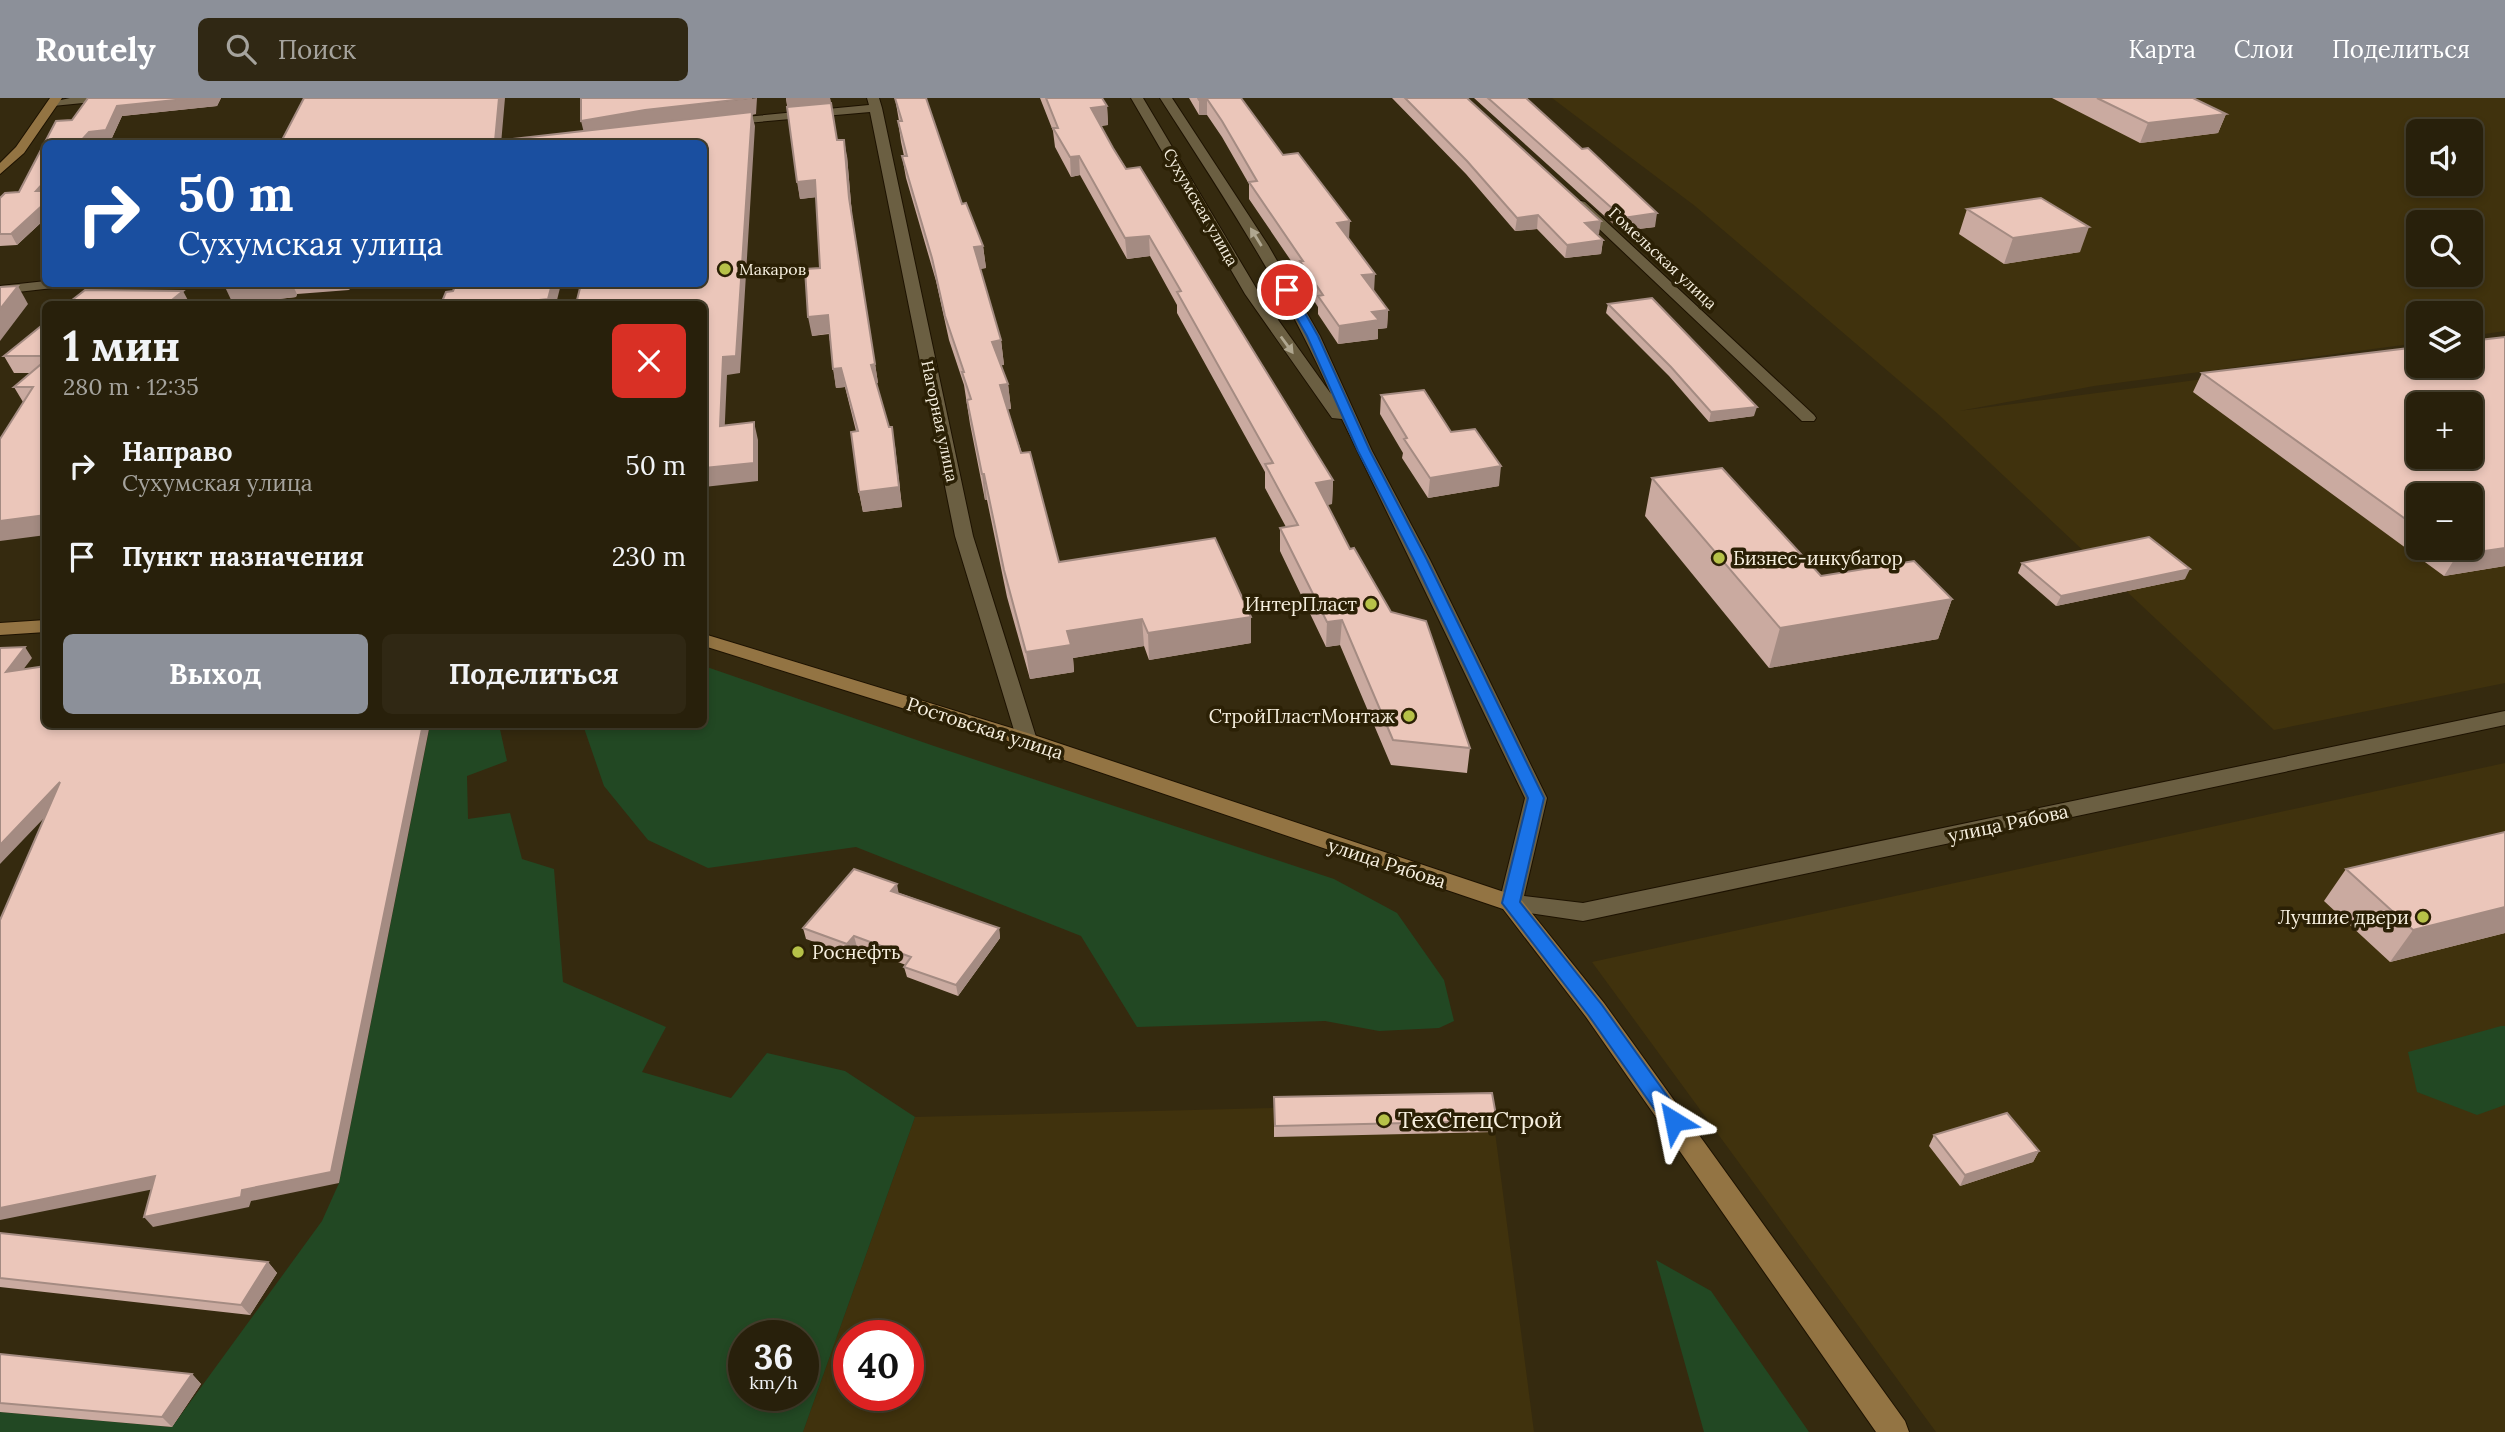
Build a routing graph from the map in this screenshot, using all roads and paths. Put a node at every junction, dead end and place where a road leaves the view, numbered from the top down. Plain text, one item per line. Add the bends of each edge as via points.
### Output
1 (103, 98) edge
2 (1137, 98) edge
3 (1166, 98) edge
4 (55, 101) edge
5 (874, 103) edge
6 (713, 124) edge
7 (0, 170) edge
8 (1575, 200) edge
9 (42, 285) edge
10 (0, 290) edge
11 (1808, 418) dead end
12 (1364, 451) junction
13 (42, 626) edge
14 (0, 629) edge
15 (707, 641) edge
16 (2505, 718) edge
17 (1027, 740) junction
18 (1264, 822) joint
19 (1511, 903) junction
20 (1894, 1432) edge

1 - 4 street
2 -> 12 street, Сухумская улица via 1252,294
12 -> 3 street, Сухумская улица via 1313,336 1261,245
4 - 7 street
5 - 6 street
5 - 17 street, Нагорная улица via 964,536
8 - 11 street, Гомельская улица
9 - 10 street
12 - 19 street, Сухумская улица via 1536,798
13 - 14 street
15 - 17 street, Ростовская улица
16 - 19 street, улица Рябова via 1583,912
17 - 18 street, Ростовская улица
18 - 19 street, улица Рябова
19 - 20 street via 1595,1010

